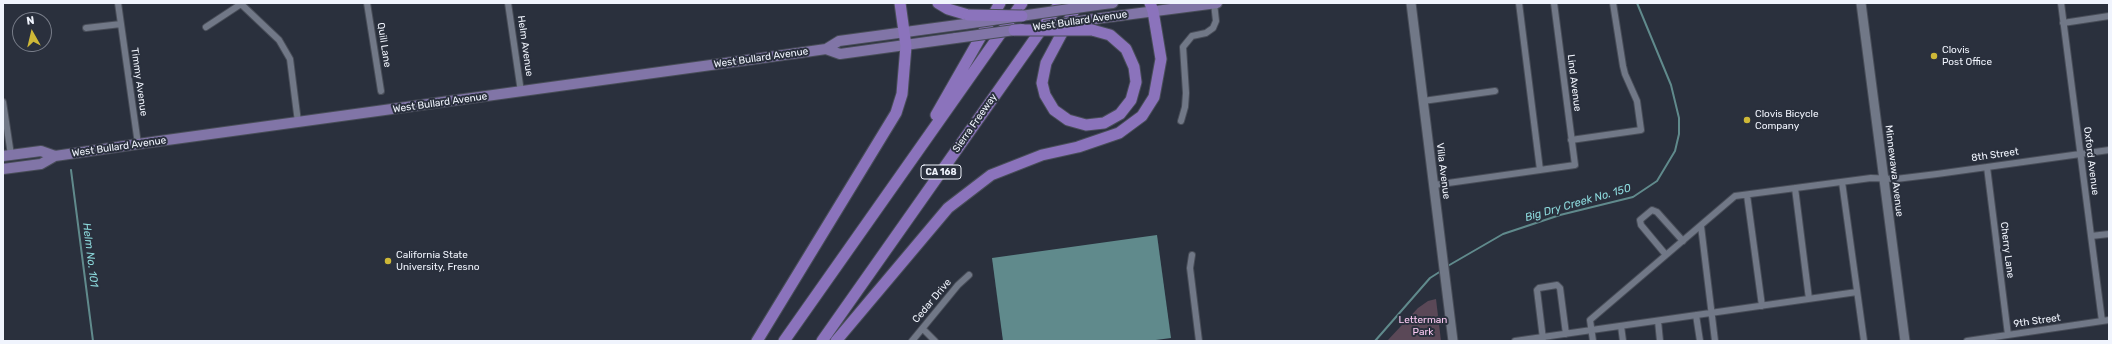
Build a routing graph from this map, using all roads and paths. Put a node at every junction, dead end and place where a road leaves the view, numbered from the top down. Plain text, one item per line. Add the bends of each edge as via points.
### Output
1 (118, 3) edge
2 (367, 3) edge
3 (508, 3) edge
4 (900, 3) edge
5 (938, 3) edge
6 (1000, 3) edge
7 (1022, 3) edge
8 (1060, 3) edge
9 (1078, 3) edge
10 (1215, 3) edge
11 (1411, 3) edge
12 (1519, 3) edge
13 (1554, 3) edge
14 (1613, 3) edge
15 (1861, 3) edge
16 (2061, 3) edge
17 (241, 4) edge
18 (1108, 4) edge
19 (1152, 7) edge
20 (1022, 16) joint
21 (2109, 16) edge
22 (967, 20) junction
23 (2063, 23) junction
24 (121, 24) junction
25 (1093, 25) junction
26 (206, 27) dead end
27 (86, 28) dead end
28 (1014, 30) joint
29 (904, 32) junction
30 (906, 46) junction
31 (826, 50) junction
32 (1495, 90) dead end
33 (381, 91) dead end
34 (521, 92) junction
35 (1423, 101) junction
36 (3, 102) edge
37 (1181, 121) dead end
38 (298, 122) junction
39 (6, 135) edge
40 (1571, 140) junction
41 (138, 144) junction
42 (2109, 150) edge
43 (2080, 154) junction
44 (7, 155) edge
45 (55, 156) junction
46 (1987, 166) junction
47 (3, 169) edge
48 (1540, 170) junction
49 (1884, 178) junction
50 (899, 179) junction
51 (1842, 182) junction
52 (1434, 185) junction
53 (1795, 188) junction
54 (1747, 195) junction
55 (1701, 226) junction
56 (2109, 234) edge
57 (2091, 236) junction
58 (1683, 241) junction
59 (1192, 255) dead end
60 (1666, 255) junction
61 (970, 275) dead end
62 (1858, 292) junction
63 (1809, 299) junction
64 (1762, 306) junction
65 (1712, 313) junction
66 (1696, 315) junction
67 (1658, 321) junction
68 (2106, 321) edge
69 (1621, 326) junction
70 (923, 328) junction
71 (1591, 330) junction
72 (1566, 334) junction
73 (2008, 335) junction
74 (1543, 339) edge
75 (757, 341) edge
76 (784, 341) edge
77 (822, 341) edge
78 (836, 341) edge
79 (912, 341) edge
80 (935, 341) edge
81 (1199, 341) edge
82 (1454, 341) edge
83 (1514, 341) edge
84 (1593, 341) edge
85 (1623, 341) edge
86 (1660, 341) edge
87 (1700, 341) edge
88 (1715, 341) edge
89 (1864, 341) edge
90 (1905, 341) edge
91 (1967, 341) edge

1 - 24 street, Timmy Avenue
2 - 33 street, Quill Lane
3 - 34 street, Helm Avenue
4 - 29 highway
5 - 22 highway
6 - 50 highway
7 - 50 highway, CA 168
8 - 77 highway, Sierra Freeway / CA 168
9 - 25 highway via 1046,63 1042,83 1045,95 1054,110 1068,120 1086,125 1104,123 1120,114 1131,100 1136,82 1134,67 1126,49
10 - 19 main road, West Bullard Avenue
10 - 37 street via 1214,28 1192,36 1183,47 1185,107
11 - 35 main road, Villa Avenue
12 - 48 street
13 - 40 street, Lind Avenue
14 - 40 street via 1624,74 1637,100 1640,130
15 - 49 main road, Minnewawa Avenue
16 - 23 street, Oxford Avenue
17 - 26 street
17 - 38 street via 279,40 290,59
18 - 20 main road, West Bullard Avenue, bridge
19 - 25 main road, West Bullard Avenue
19 - 78 highway via 1161,59 1154,97 1142,116 1119,133 1078,147 1042,155 991,175 948,208
20 - 22 highway, bridge
21 - 23 street
22 - 29 main road, West Bullard Avenue
23 - 43 street, Oxford Avenue
24 - 27 street
24 - 41 street, Timmy Avenue
25 - 28 highway, bridge
28 - 30 main road, West Bullard Avenue, bridge
29 - 30 highway
29 - 31 main road, West Bullard Avenue via 839,41
30 - 31 main road, West Bullard Avenue via 840,54
30 - 75 highway via 902,94 896,113
31 - 34 main road, West Bullard Avenue
32 - 35 street
34 - 38 main road, West Bullard Avenue
35 - 52 main road, Villa Avenue
36 - 39 street
38 - 41 main road, West Bullard Avenue
39 - 44 street
40 - 48 street, Lind Avenue via 1575,165
41 - 45 main road, West Bullard Avenue
42 - 43 street, 8th Street
43 - 46 street, 8th Street
43 - 57 street, Oxford Avenue
44 - 45 main road via 41,151
45 - 47 main road via 41,164
46 - 49 street, 8th Street via 1896,179
46 - 73 street, Cherry Lane
48 - 52 street
49 - 51 street, 8th Street
49 - 90 main road, Minnewawa Avenue
50 - 76 highway, CA 168
51 - 53 street, 8th Street
51 - 62 street
52 - 82 main road, Villa Avenue
53 - 54 street, 8th Street
53 - 63 street
54 - 55 street, 8th Street via 1735,196
54 - 64 street
55 - 58 street, 8th Street
55 - 65 street
56 - 57 street
57 - 68 street, Oxford Avenue
58 - 60 street, 8th Street
58 - 60 street via 1657,212 1652,210 1640,220 1641,225
59 - 81 street via 1190,268
60 - 71 street, 8th Street via 1590,320
61 - 70 street, Cedar Drive via 958,285
62 - 63 street
62 - 89 street
63 - 64 street
64 - 65 street
65 - 66 street
65 - 88 street
66 - 67 street
66 - 87 street
67 - 69 street
67 - 86 street
68 - 73 street, 9th Street
69 - 71 street
69 - 85 street
70 - 79 street, Cedar Drive
70 - 80 street
71 - 72 street
71 - 84 street
72 - 74 street
72 - 74 street via 1560,288 1557,285 1539,288 1537,290
73 - 91 street, 9th Street
74 - 83 street

